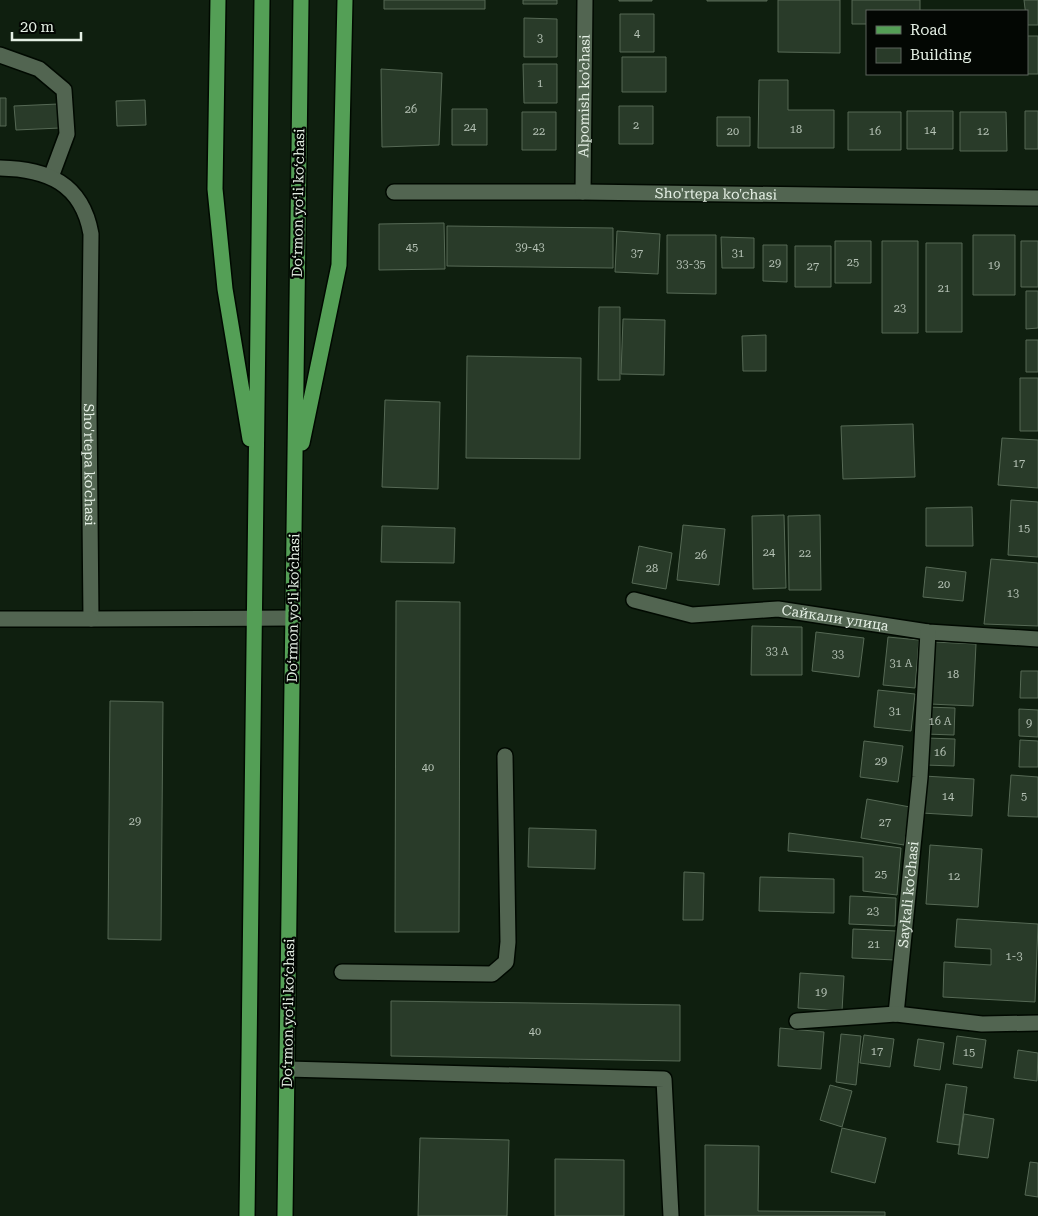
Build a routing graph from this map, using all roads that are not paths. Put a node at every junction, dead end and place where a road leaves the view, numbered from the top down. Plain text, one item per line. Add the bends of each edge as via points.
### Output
1 (218, 0) edge
2 (262, 0) edge
3 (301, 0) edge
4 (345, 0) edge
5 (585, 0) edge
6 (0, 55) edge
7 (0, 168) edge
8 (51, 177) junction
9 (394, 192) dead end
10 (583, 192) junction
11 (1038, 198) edge
12 (294, 479) junction
13 (256, 480) junction
14 (634, 600) dead end
15 (292, 618) junction
16 (0, 619) edge
17 (91, 619) junction
18 (255, 619) junction
19 (928, 632) junction
20 (1038, 639) edge
21 (505, 756) dead end
22 (342, 972) dead end
23 (896, 1014) junction
24 (797, 1021) dead end
25 (1038, 1022) edge
26 (287, 1069) junction
27 (248, 1216) edge
28 (285, 1216) edge
29 (671, 1216) edge

1 - 13 main road via 215,189 225,289
2 - 13 main road
3 - 12 main road, Do‘rmon yo‘li ko‘chasi
4 - 12 main road via 340,265
5 - 10 street, Alpomish ko'chasi
6 - 8 street via 39,69 64,90 67,134
7 - 8 street, Sho'rtepa ko'chasi via 25,168
8 - 17 street, Sho'rtepa ko'chasi via 62,183 79,201 85,210 91,234
9 - 10 street, Sho'rtepa ko'chasi
10 - 11 street, Sho'rtepa ko'chasi
12 - 15 main road, Do‘rmon yo‘li ko‘chasi
13 - 18 main road
14 - 19 street, Сайкали улица via 692,615 778,609
15 - 18 street
15 - 26 main road, Do‘rmon yo‘li ko‘chasi
16 - 17 street
17 - 18 street
18 - 27 main road
19 - 20 street, Сайкали улица
19 - 23 street, Saykali ko'chasi via 920,777
21 - 22 street via 506,962 492,974
23 - 24 street
23 - 25 street via 982,1024
26 - 28 main road, Do‘rmon yo‘li ko‘chasi
26 - 29 street via 664,1078

